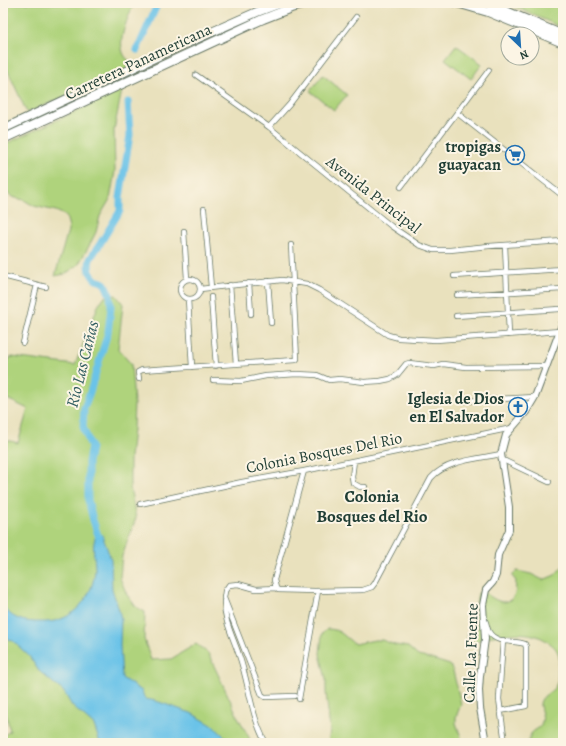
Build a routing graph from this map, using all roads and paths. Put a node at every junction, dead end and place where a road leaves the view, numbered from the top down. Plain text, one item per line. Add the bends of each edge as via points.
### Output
1 (281, 3) edge
2 (309, 3) edge
3 (457, 3) edge
4 (487, 3) edge
5 (356, 17) dead end
6 (563, 35) edge
7 (563, 44) edge
8 (180, 46) junction
9 (184, 54) junction
10 (160, 55) junction
11 (165, 63) junction
12 (489, 70) dead end
13 (196, 75) dead end
14 (457, 113) junction
15 (269, 127) junction
16 (3, 129) edge
17 (3, 139) edge
18 (401, 186) dead end
19 (563, 196) edge
20 (204, 209) dead end
21 (184, 231) dead end
22 (563, 241) edge
23 (291, 245) dead end
24 (505, 245) junction
25 (563, 269) edge
26 (506, 273) junction
27 (3, 276) edge
28 (454, 276) dead end
29 (187, 280) junction
30 (268, 281) junction
31 (293, 281) junction
32 (249, 283) junction
33 (37, 285) junction
34 (230, 285) junction
35 (46, 287) dead end
36 (211, 287) junction
37 (563, 288) edge
38 (200, 289) junction
39 (507, 292) junction
40 (457, 295) dead end
41 (210, 297) dead end
42 (188, 299) junction
43 (560, 309) dead end
44 (508, 313) junction
45 (251, 314) dead end
46 (456, 316) dead end
47 (563, 322) edge
48 (271, 323) dead end
49 (560, 331) junction
50 (509, 335) junction
51 (23, 343) dead end
52 (236, 364) junction
53 (216, 366) junction
54 (547, 366) junction
55 (192, 367) junction
56 (139, 379) dead end
57 (213, 380) dead end
58 (535, 397) junction
59 (464, 401) dead end
60 (512, 428) junction
61 (501, 456) junction
62 (354, 461) junction
63 (304, 471) junction
64 (548, 482) dead end
65 (365, 487) dead end
66 (140, 504) dead end
67 (276, 588) junction
68 (318, 591) junction
69 (224, 598) junction
70 (483, 613) junction
71 (503, 640) junction
72 (500, 711) junction
73 (266, 743) edge
74 (486, 743) edge
75 (505, 743) edge

1 - 8 highway, Carretera Panamericana
2 - 9 highway, Carretera Panamericana via 262,19
3 - 7 highway via 488,12
4 - 6 highway
5 - 15 street
8 - 9 highway
8 - 10 highway, Carretera Panamericana
9 - 11 highway, Carretera Panamericana
10 - 11 highway
10 - 16 highway, Carretera Panamericana
11 - 17 highway, Carretera Panamericana
12 - 14 street
13 - 15 street, Avenida Principal
14 - 18 street
14 - 19 street
15 - 24 street, Avenida Principal via 391,226 419,245 439,250
20 - 36 street
21 - 29 street
22 - 24 street, Avenida Principal
23 - 31 street
24 - 26 street
25 - 26 street
26 - 28 street
26 - 39 street
27 - 33 street
29 - 38 street via 194,280
29 - 42 street via 182,283 180,290 182,296
30 - 31 street
30 - 32 street
30 - 48 street
31 - 50 street via 319,290 388,335 399,338 436,340
31 - 52 street via 296,360
32 - 34 street
32 - 45 street
33 - 35 street
33 - 51 street
34 - 36 street
34 - 52 street
36 - 38 street
37 - 39 street
38 - 42 street via 197,297
39 - 40 street
39 - 44 street
41 - 53 street
42 - 55 street
43 - 44 street
44 - 46 street
44 - 50 street
47 - 49 street, Calle La Fuente
49 - 50 street
49 - 54 street, Calle La Fuente
52 - 53 street
53 - 55 street
54 - 57 street via 466,367 409,362 397,375 380,381 329,380 317,375 297,374 241,381
54 - 58 street, Calle La Fuente
55 - 56 street via 142,370 138,372
58 - 59 street
58 - 60 street, Calle La Fuente
60 - 61 street, Calle La Fuente via 506,435
60 - 62 street, Colonia Bosques Del Rio
61 - 64 street
61 - 68 street via 455,464 437,472 431,478 372,587 364,590
61 - 70 street, Calle La Fuente via 509,507 509,530 498,555 496,575 486,590
62 - 63 street, Colonia Bosques Del Rio
62 - 65 street via 354,483
63 - 66 street, Colonia Bosques Del Rio
63 - 67 street via 274,580
67 - 68 street
67 - 69 street via 256,589 238,584 229,585
68 - 69 street via 297,698 262,695
69 - 73 street via 230,635 239,654 256,717
70 - 71 street via 490,633
70 - 74 street, Calle La Fuente via 486,639 479,690
71 - 72 street
71 - 72 street via 525,644 526,706
72 - 75 street

